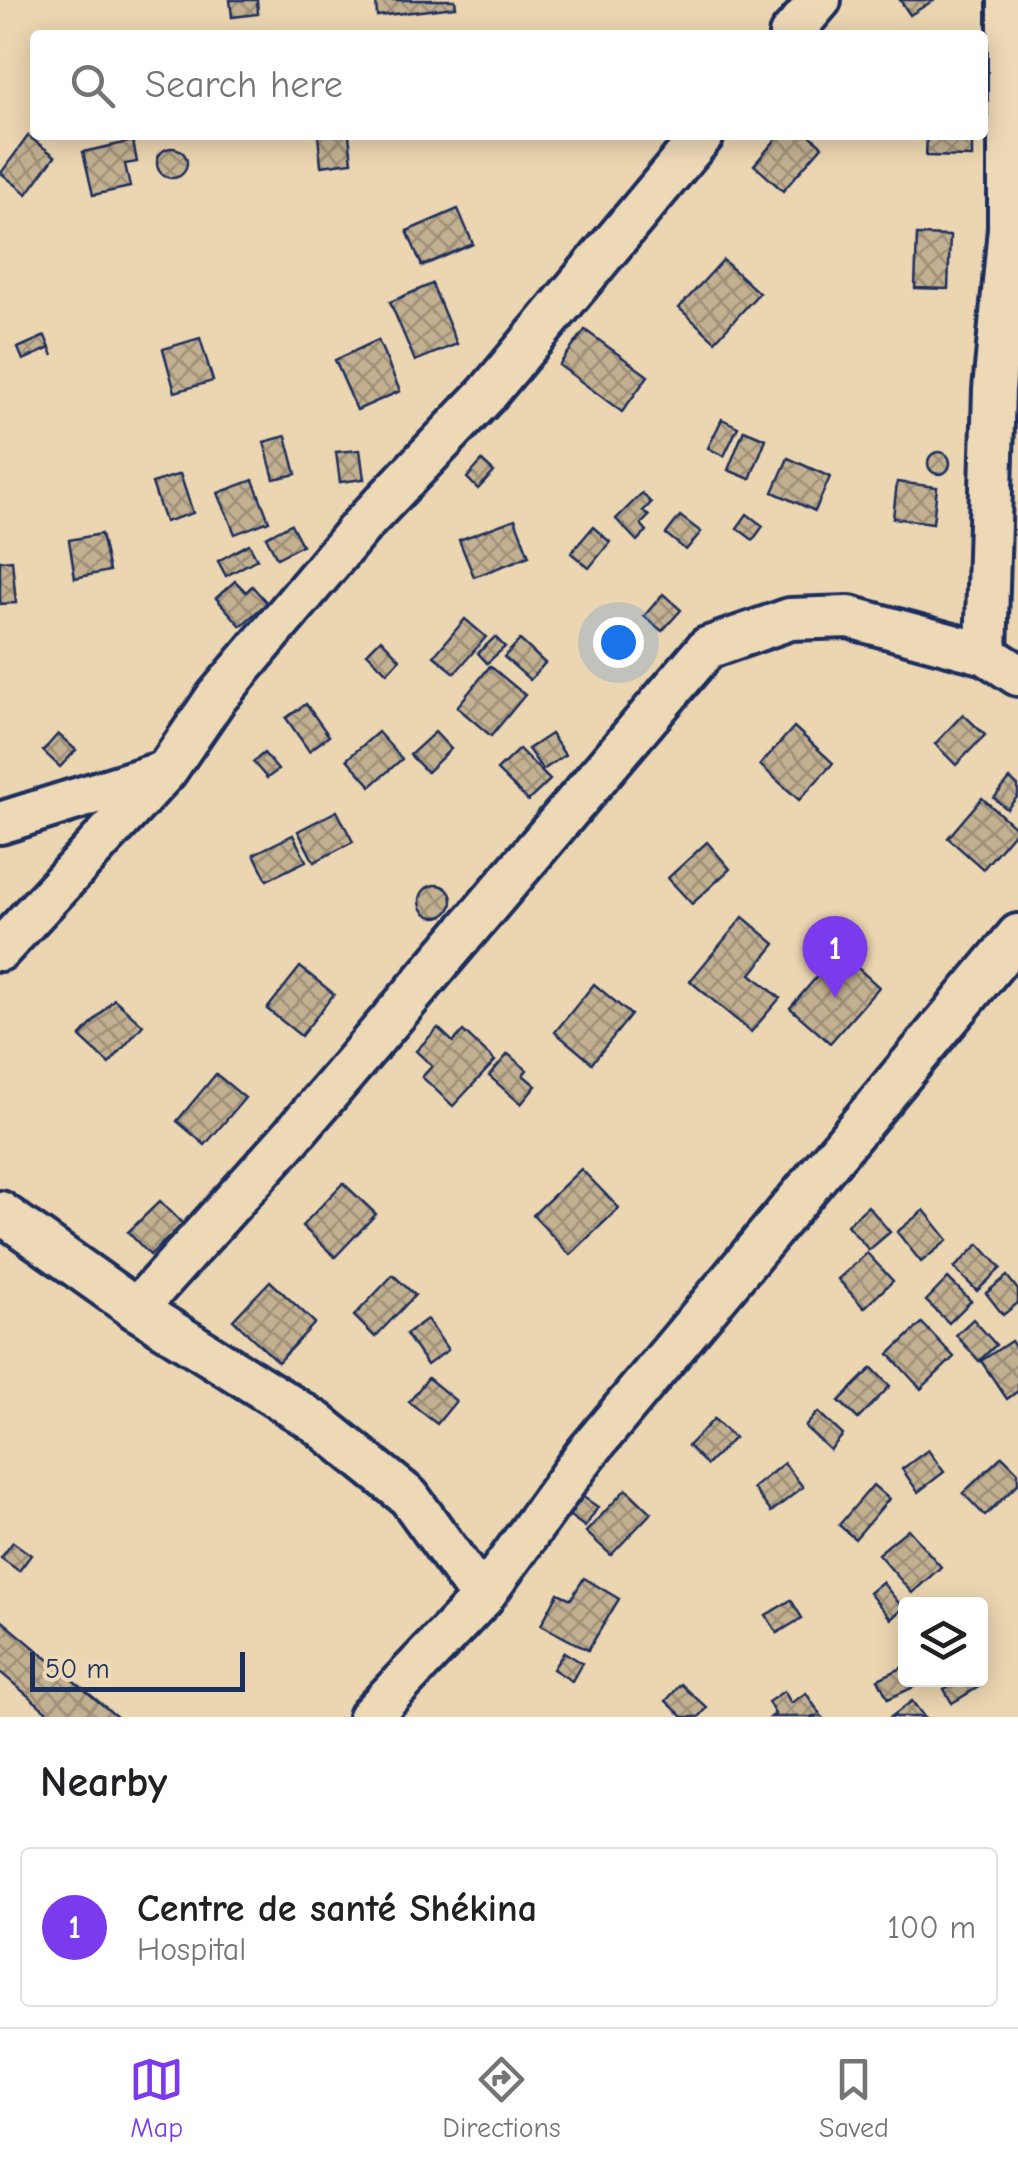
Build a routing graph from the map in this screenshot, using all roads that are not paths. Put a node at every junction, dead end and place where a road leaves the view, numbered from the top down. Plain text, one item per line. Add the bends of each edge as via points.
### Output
1 (820, 0) edge
2 (1009, 0) edge
3 (794, 30) edge
4 (699, 140) edge
5 (1002, 664) edge
6 (166, 770) junction
7 (0, 824) edge
8 (1018, 935) edge
9 (0, 950) edge
10 (0, 1212) edge
11 (136, 1308) junction
12 (482, 1598) junction
13 (369, 1717) edge

1 - 3 street
2 - 5 street via 1009,228 994,390
4 - 6 street via 487,394 361,526 216,698
5 - 11 street via 848,618 790,619 707,648
6 - 7 street
6 - 9 street
8 - 12 street via 585,1456
10 - 11 street
11 - 12 street via 316,1422 409,1497
12 - 13 street

